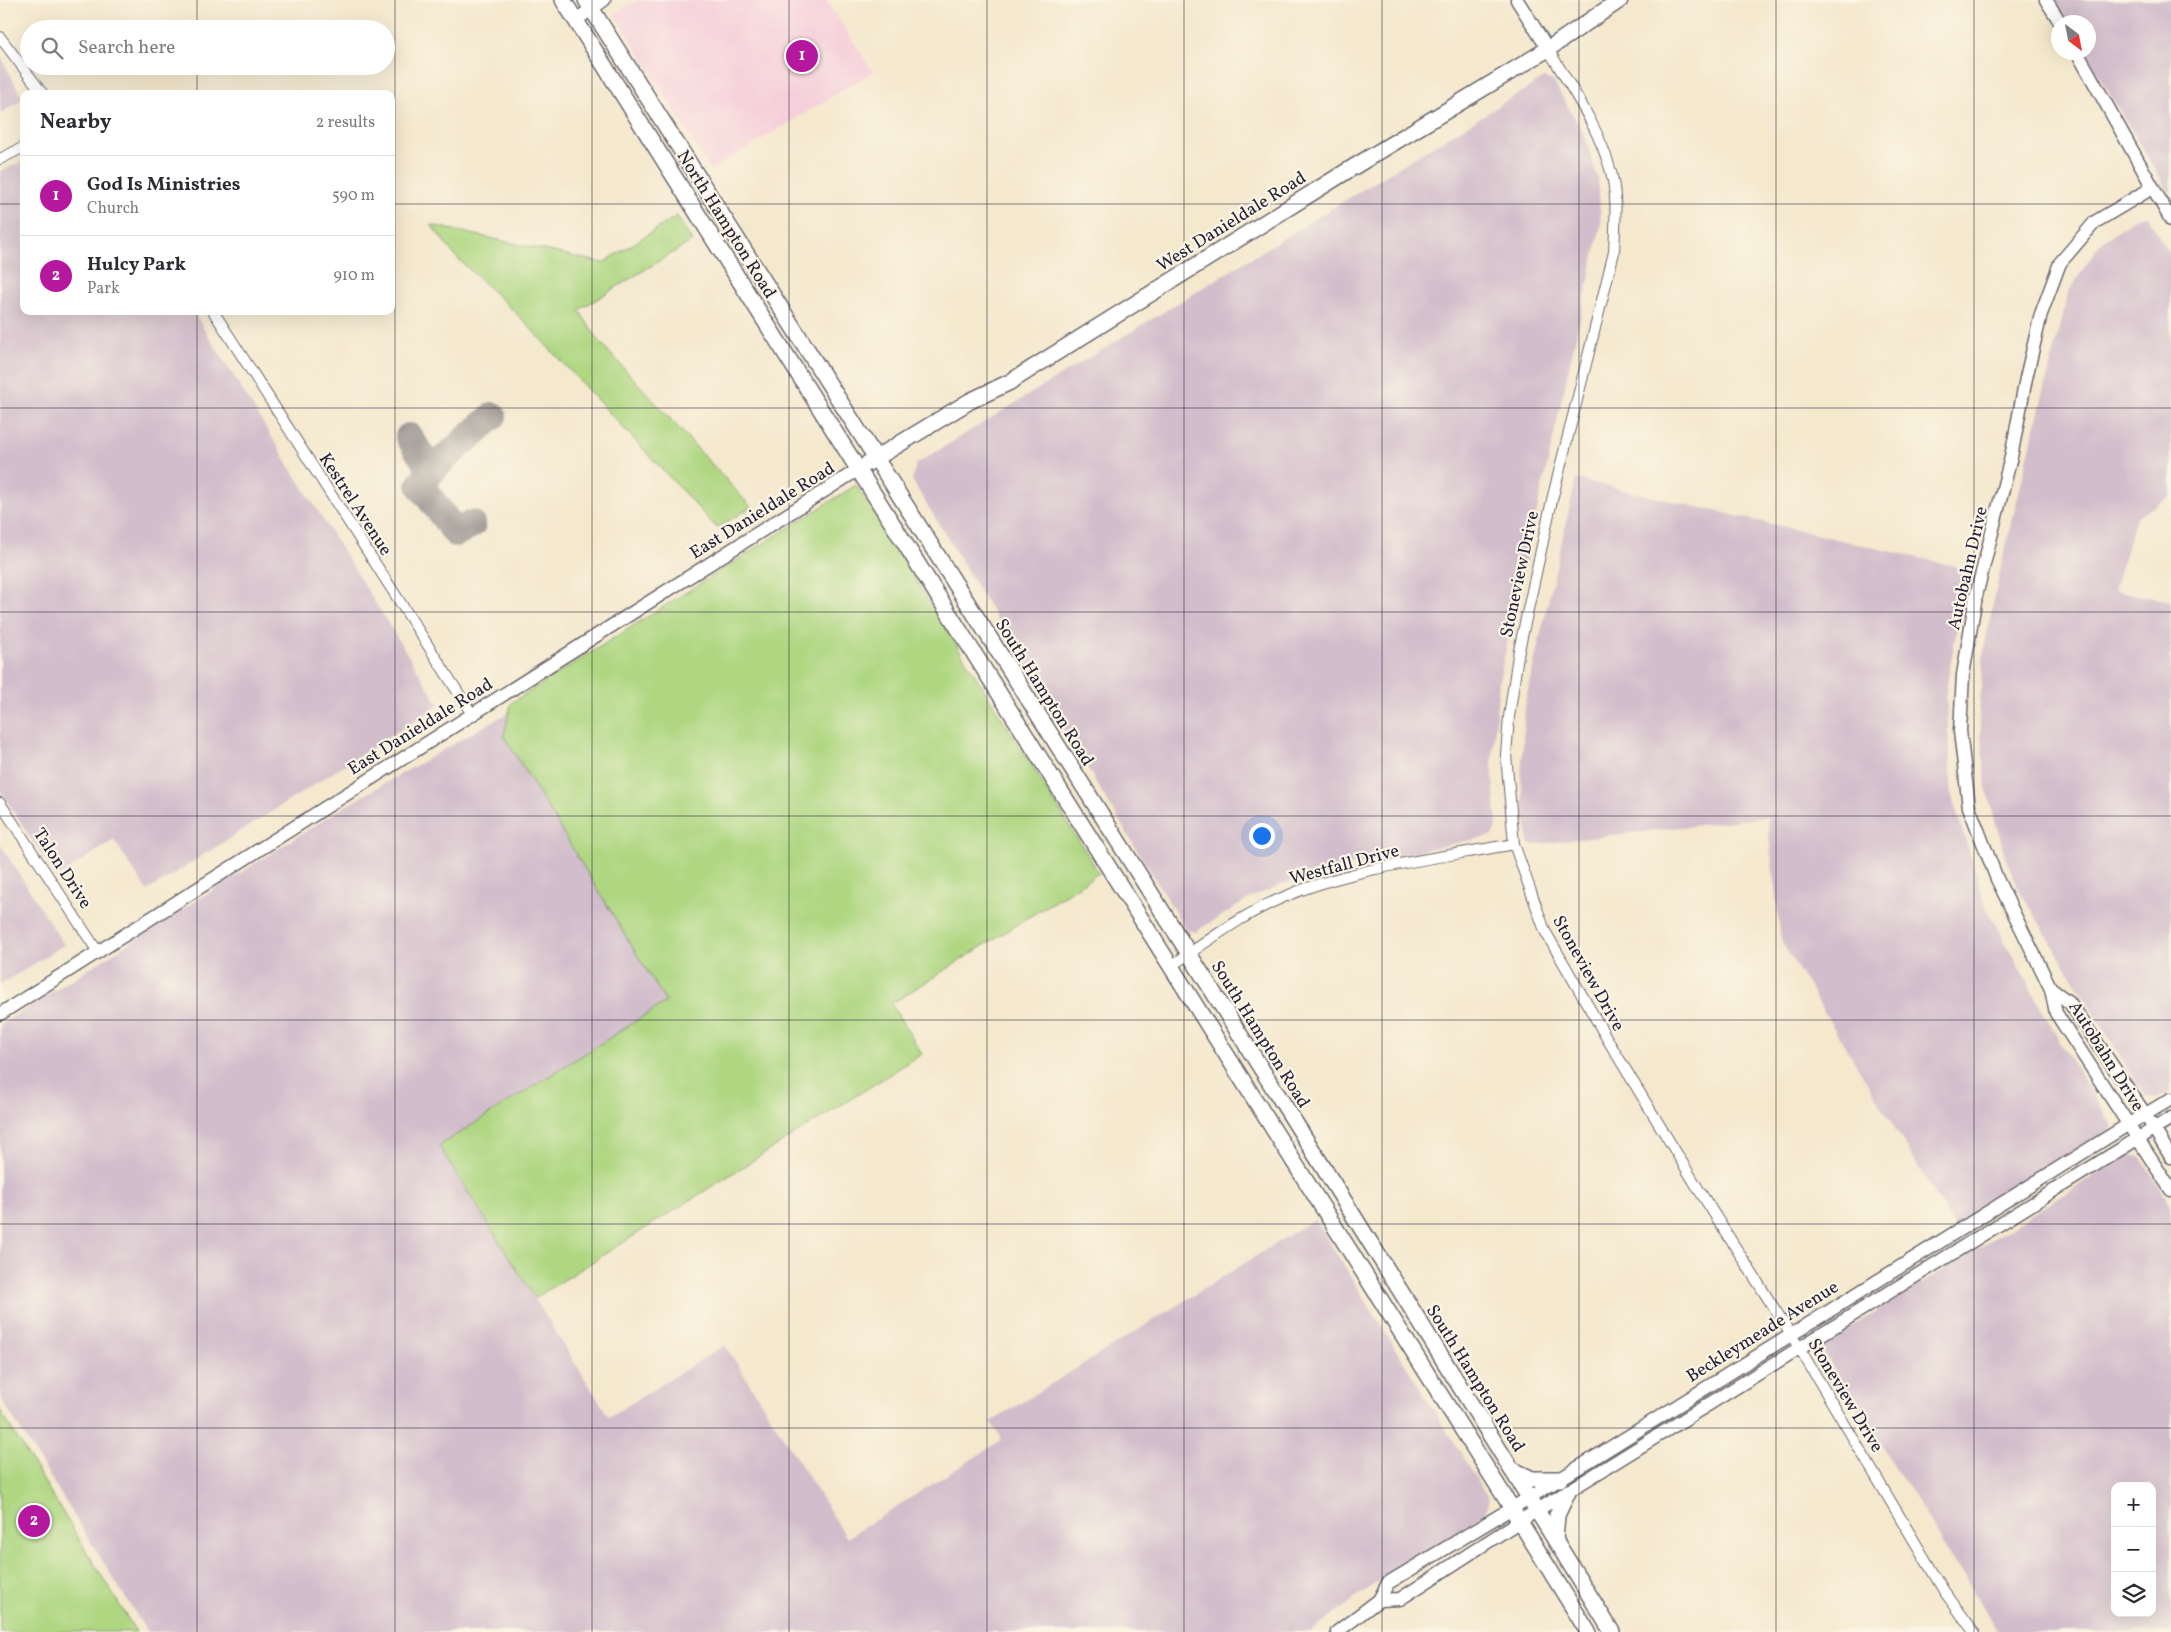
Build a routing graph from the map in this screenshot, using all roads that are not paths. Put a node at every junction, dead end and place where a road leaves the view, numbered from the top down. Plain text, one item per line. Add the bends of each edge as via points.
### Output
1 (563, 0) edge
2 (604, 0) edge
3 (1517, 0) edge
4 (1620, 0) edge
5 (2046, 0) edge
6 (589, 4) edge
7 (2056, 15) edge
8 (576, 20) junction
9 (0, 37) edge
10 (1548, 49) junction
11 (2081, 60) edge
12 (20, 64) edge
13 (29, 75) edge
14 (40, 90) edge
15 (666, 127) junction
16 (649, 136) junction
17 (20, 149) edge
18 (0, 158) edge
19 (2152, 188) junction
20 (2171, 220) edge
21 (752, 261) junction
22 (734, 270) junction
23 (217, 315) edge
24 (877, 458) junction
25 (859, 469) junction
26 (1035, 711) junction
27 (472, 714) junction
28 (1018, 722) junction
29 (0, 803) edge
30 (1514, 844) junction
31 (98, 952) junction
32 (1188, 954) junction
33 (1171, 966) junction
34 (2052, 990) junction
35 (0, 1014) edge
36 (2171, 1100) edge
37 (2145, 1114) junction
38 (2171, 1118) edge
39 (2129, 1124) junction
40 (2154, 1128) junction
41 (2139, 1138) junction
42 (2171, 1157) edge
43 (2171, 1190) edge
44 (1961, 1228) junction
45 (1970, 1243) junction
46 (1790, 1334) junction
47 (1800, 1349) junction
48 (1511, 1469) junction
49 (1560, 1479) junction
50 (1568, 1492) junction
51 (1528, 1496) junction
52 (1511, 1507) junction
53 (1538, 1512) junction
54 (1520, 1521) junction
55 (1554, 1539) junction
56 (1379, 1600) junction
57 (1337, 1632) edge
58 (1588, 1632) edge
59 (1612, 1632) edge
60 (1974, 1632) edge

1 - 8 main road, North Hampton Road
2 - 6 street
3 - 10 street
4 - 10 main road, West Danieldale Road
5 - 7 street
6 - 8 street
6 - 15 main road, North Hampton Road
8 - 16 main road, North Hampton Road
9 - 12 street
10 - 24 main road, West Danieldale Road via 1018,377 970,401
10 - 30 street, Stoneview Drive via 1600,141 1611,172 1616,220 1614,252 1552,500 1518,655 1506,755
11 - 19 street
13 - 14 street
15 - 16 main road
15 - 21 main road, North Hampton Road
16 - 22 main road, North Hampton Road
17 - 18 street
19 - 20 street
19 - 34 street, Autobahn Drive via 2095,222 2060,263 2041,314 2011,457 1976,596 1963,675 1960,732 1969,807 1997,879
21 - 22 main road
21 - 24 main road, North Hampton Road
22 - 25 main road, North Hampton Road
23 - 27 street, Kestrel Avenue
24 - 25 main road, West Danieldale Road
24 - 26 main road, South Hampton Road
25 - 27 street, East Danieldale Road
25 - 28 main road
26 - 28 main road
26 - 32 main road, South Hampton Road
27 - 31 street, East Danieldale Road
28 - 33 main road
29 - 31 street, Talon Drive
30 - 32 street, Westfall Drive via 1334,880 1284,897 1242,918
30 - 46 street, Stoneview Drive via 1545,931 1694,1182
31 - 35 street, East Danieldale Road
32 - 33 street, Westfall Drive
32 - 48 main road, South Hampton Road
33 - 52 main road
34 - 37 street, Autobahn Drive via 2070,1003
34 - 39 street, Autobahn Drive via 2056,1013
36 - 37 street, Beckleymeade Avenue
37 - 39 street, Beckleymeade Avenue
37 - 40 street, Autobahn Drive
38 - 40 street, Beckleymeade Avenue
39 - 41 street, Autobahn Drive
39 - 44 street, Beckleymeade Avenue
40 - 41 street, Beckleymeade Avenue
40 - 42 street, Autobahn Drive
41 - 43 street, Autobahn Drive
41 - 45 street, Beckleymeade Avenue
44 - 45 street
44 - 46 street, Beckleymeade Avenue
45 - 47 street, Beckleymeade Avenue
46 - 47 street, Stoneview Drive
46 - 49 street, Beckleymeade Avenue
47 - 50 street, Beckleymeade Avenue
47 - 60 street, Stoneview Drive via 1944,1591
48 - 49 main road via 1532,1480
48 - 51 main road, South Hampton Road
49 - 51 street, Beckleymeade Avenue
50 - 53 street, Beckleymeade Avenue
50 - 55 main road via 1557,1515
51 - 52 street, Beckleymeade Avenue
51 - 53 main road, South Hampton Road
52 - 54 main road
52 - 56 street, Beckleymeade Avenue via 1388,1584
53 - 54 street, Beckleymeade Avenue
53 - 55 main road, South Hampton Road
54 - 56 street, Beckleymeade Avenue via 1400,1600
54 - 58 main road
55 - 59 main road, South Hampton Road
56 - 57 street, Beckleymeade Avenue

